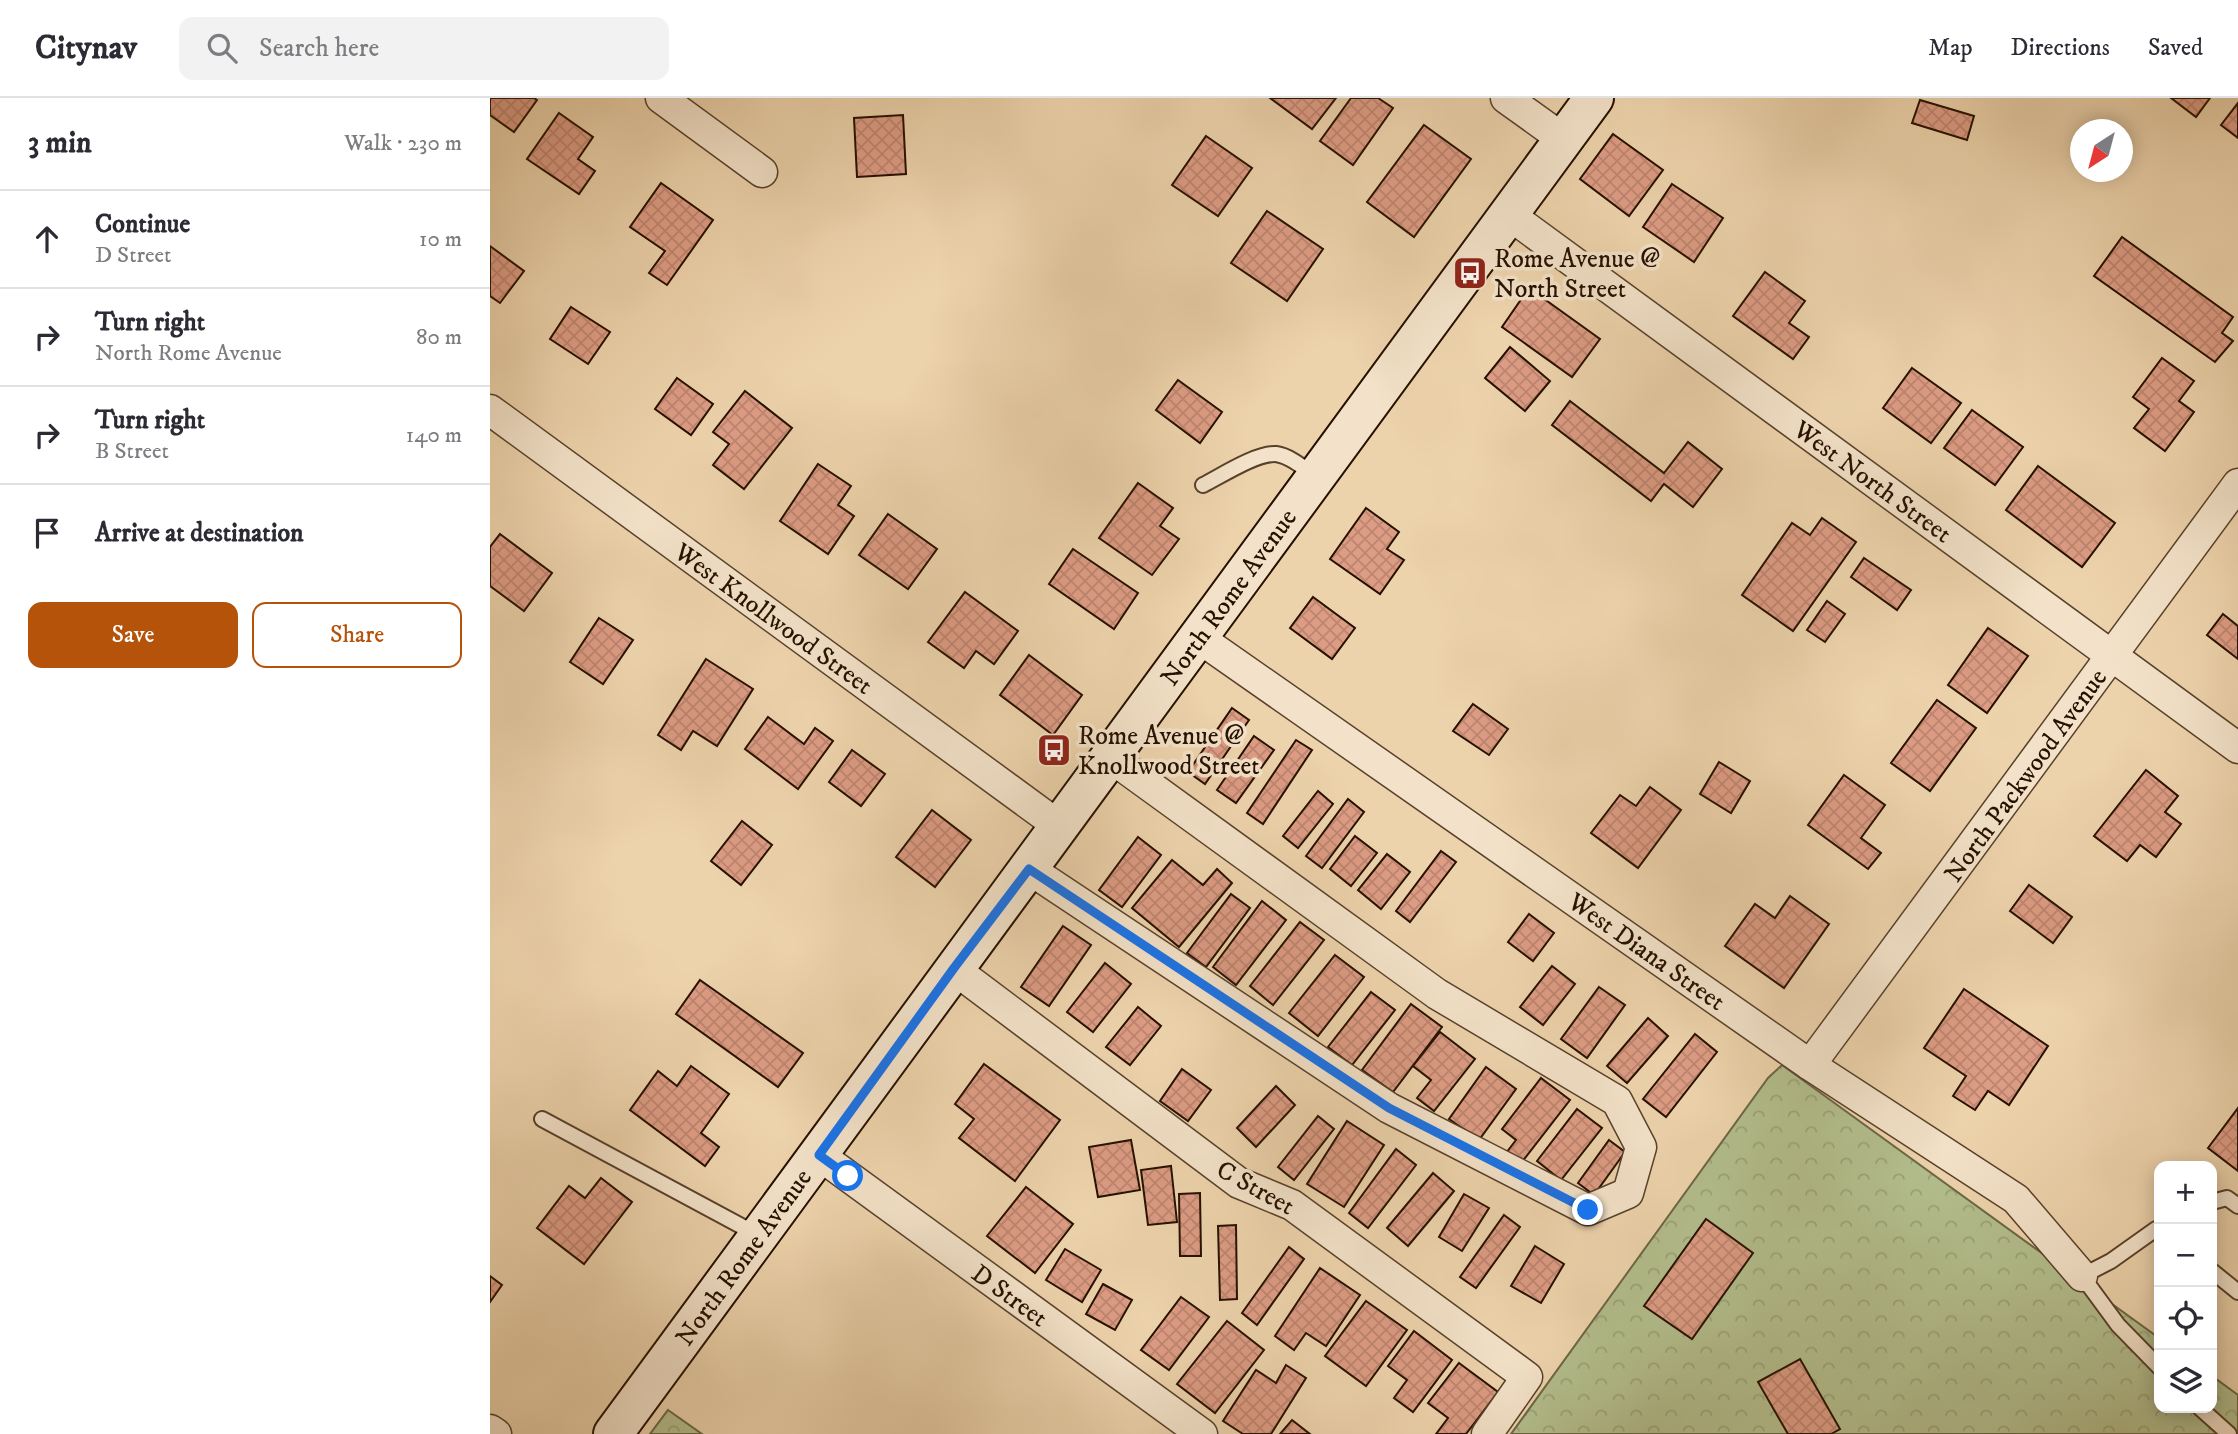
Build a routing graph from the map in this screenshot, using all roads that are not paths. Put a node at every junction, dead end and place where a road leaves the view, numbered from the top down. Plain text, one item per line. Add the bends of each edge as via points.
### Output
1 (661, 98) edge
2 (1506, 98) edge
3 (1594, 98) edge
4 (1563, 139) junction
5 (762, 172) dead end
6 (1508, 214) junction
7 (490, 410) edge
8 (1316, 477) junction
9 (2238, 484) edge
10 (1203, 485) dead end
11 (1199, 638) junction
12 (2112, 657) junction
13 (2238, 748) edge
14 (1110, 757) junction
15 (1059, 826) junction
16 (1029, 869) junction
17 (954, 968) junction
18 (1810, 1065) junction
19 (542, 1119) dead end
20 (819, 1155) junction
21 (2217, 1201) edge
22 (2238, 1206) edge
23 (2154, 1232) edge
24 (759, 1236) junction
25 (2217, 1275) edge
26 (2082, 1276) junction
27 (2238, 1292) edge
28 (2154, 1362) edge
29 (2206, 1413) edge
30 (490, 1430) edge
31 (496, 1434) edge
32 (613, 1434) edge
33 (1202, 1434) edge
34 (1487, 1434) edge
35 (2229, 1434) edge

1 - 5 street
2 - 4 street
3 - 4 street, North Rome Avenue
4 - 6 street, North Rome Avenue
6 - 8 street, North Rome Avenue
6 - 12 street, West North Street
7 - 15 street, West Knollwood Street
8 - 10 lane via 1275,454
8 - 11 street, North Rome Avenue
9 - 12 street, North Packwood Avenue
11 - 14 street, North Rome Avenue
11 - 18 street, West Diana Street
12 - 13 street, West North Street
12 - 18 street, North Packwood Avenue
14 - 15 street, North Rome Avenue
14 - 16 street via 1437,994 1617,1101 1641,1147 1628,1192 1588,1210 1389,1108
15 - 16 street, North Rome Avenue
16 - 17 street, North Rome Avenue
17 - 20 street, North Rome Avenue
17 - 34 street, C Street via 1239,1184 1292,1205 1527,1377
18 - 26 street, West Diana Street via 2016,1199
19 - 24 lane
20 - 24 street, North Rome Avenue
20 - 33 street, D Street
21 - 22 lane via 2228,1198
23 - 26 lane
24 - 32 street, North Rome Avenue
25 - 27 lane
26 - 28 lane via 2118,1325
29 - 35 lane
30 - 31 street

